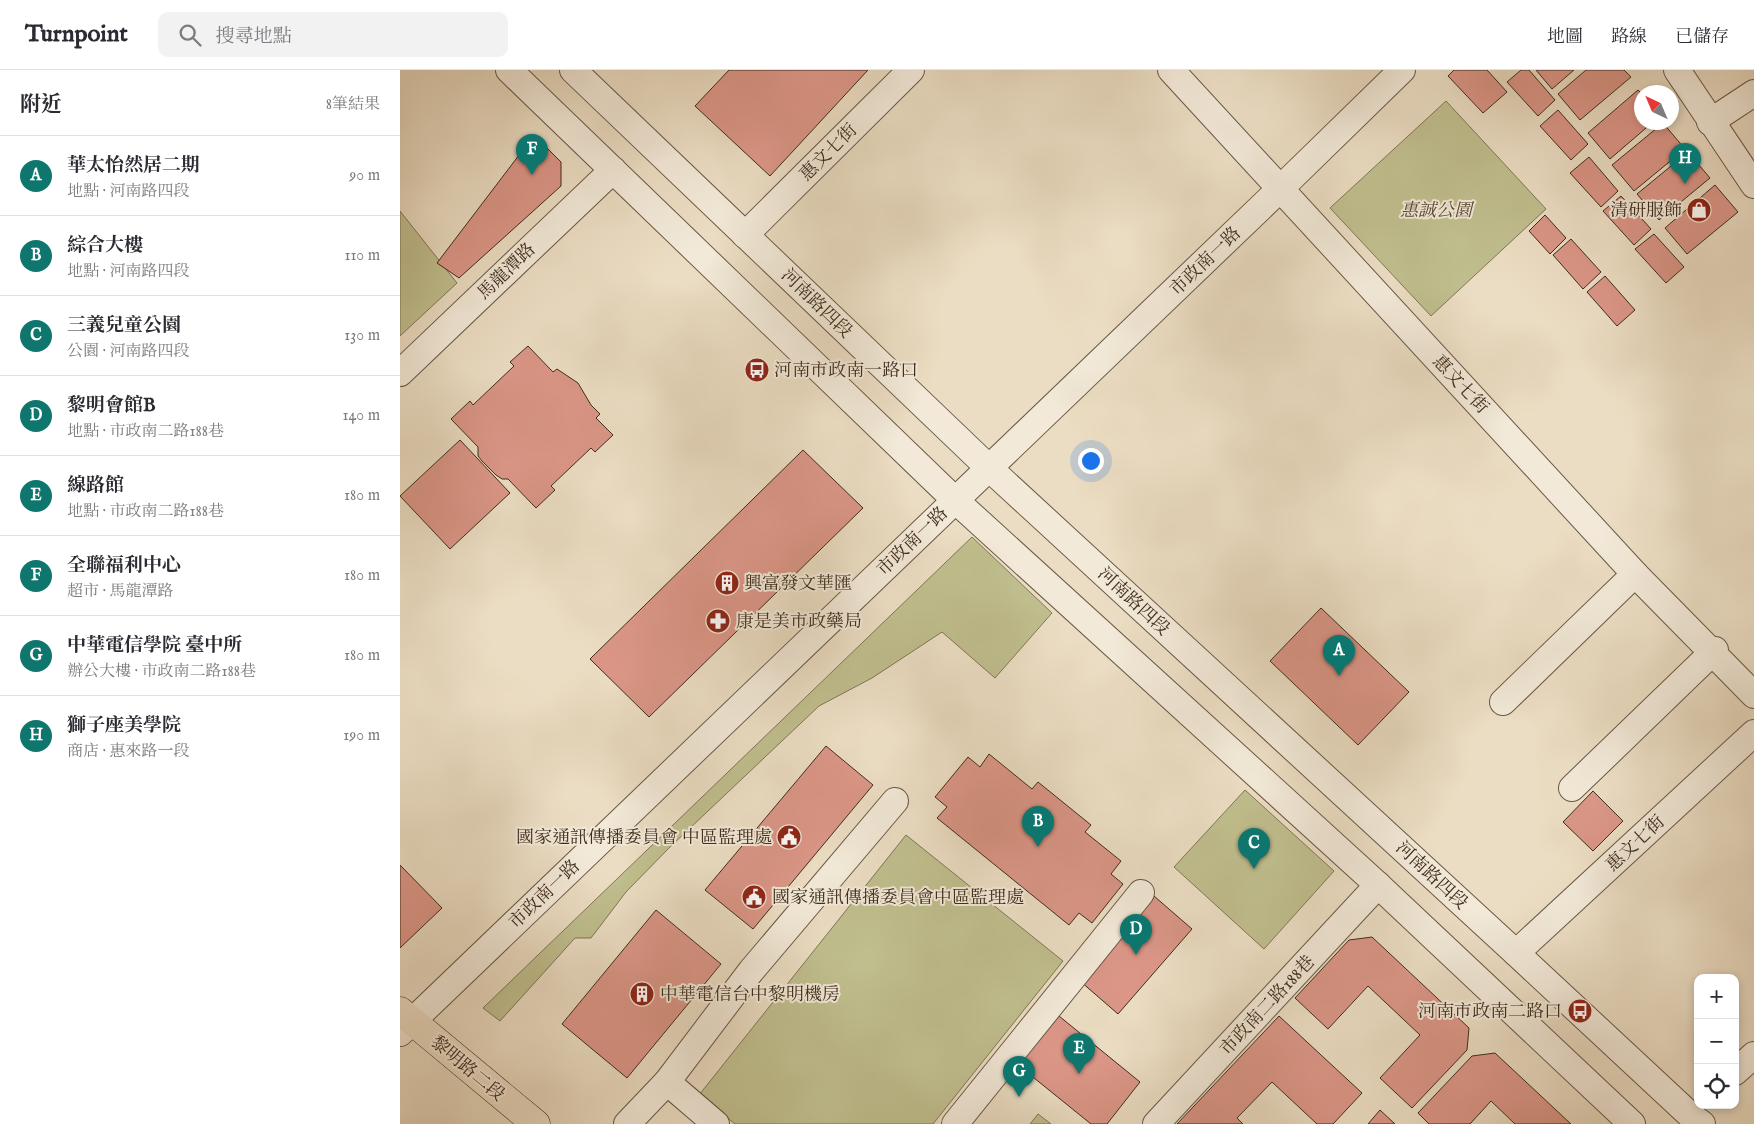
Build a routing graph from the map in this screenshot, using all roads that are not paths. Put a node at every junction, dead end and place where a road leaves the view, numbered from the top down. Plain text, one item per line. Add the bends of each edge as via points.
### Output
1 (509, 70) edge
2 (573, 70) edge
3 (912, 70) edge
4 (1171, 70) edge
5 (1402, 70) edge
6 (1677, 70) edge
7 (1754, 93) edge
8 (1710, 122) junction
9 (612, 170) junction
10 (1754, 185) edge
11 (1281, 188) junction
12 (745, 234) junction
13 (400, 372) edge
14 (989, 468) junction
15 (955, 500) junction
16 (1635, 574) junction
17 (1714, 651) junction
18 (1754, 695) edge
19 (1503, 702) dead end
20 (1754, 734) edge
21 (1572, 788) dead end
22 (895, 801) dead end
23 (1378, 886) junction
24 (1141, 893) dead end
25 (1516, 953) junction
26 (404, 1022) edge
27 (1754, 1055) edge
28 (1739, 1068) edge
29 (666, 1082) junction
30 (1693, 1117) edge
31 (536, 1124) edge
32 (627, 1124) edge
33 (716, 1124) edge
34 (956, 1124) edge
35 (1156, 1124) edge
36 (1632, 1124) edge

1 - 9 street
2 - 12 street, 河南路四段
3 - 12 street, 惠文七街
4 - 11 street, 惠文七街
5 - 11 street, 市政南一路
6 - 8 street
7 - 8 street
8 - 10 street
9 - 13 street, 馬龍潭路
9 - 15 street
11 - 14 street, 市政南一路
11 - 16 street, 惠文七街
12 - 14 street, 河南路四段
14 - 15 street, 市政南一路
14 - 25 street, 河南路四段
15 - 23 street
15 - 26 street, 市政南一路
16 - 17 street, 惠文七街
16 - 19 street
17 - 18 street, 惠文七街
17 - 21 street
20 - 25 street, 惠文七街
22 - 29 street via 751,971
23 - 35 street, 市政南二路188巷
23 - 36 street
24 - 34 street
25 - 30 street, 河南路四段
26 - 31 main road, 黎明路二段
27 - 28 street
29 - 32 street
29 - 33 street

